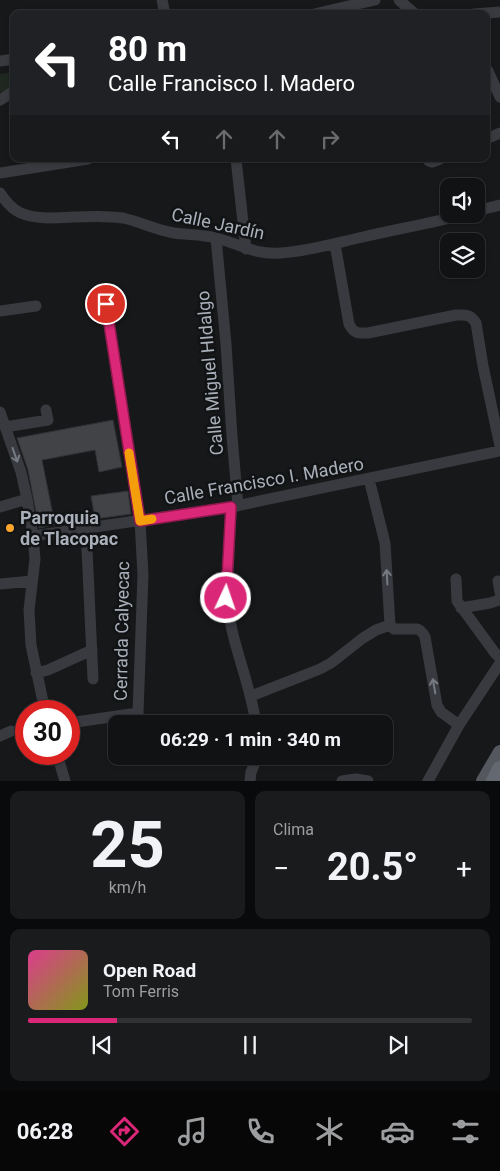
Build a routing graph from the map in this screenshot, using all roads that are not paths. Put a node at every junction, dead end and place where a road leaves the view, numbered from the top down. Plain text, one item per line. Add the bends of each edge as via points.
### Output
1 (374, 0) edge
2 (399, 0) edge
3 (331, 10) edge
4 (410, 10) edge
5 (490, 77) edge
6 (500, 98) edge
7 (69, 162) edge
8 (236, 162) edge
9 (0, 173) edge
10 (0, 193) edge
11 (500, 205) edge
12 (485, 209) edge
13 (440, 220) edge
14 (216, 238) junction
15 (335, 244) junction
16 (246, 249) junction
17 (106, 304) dead end
18 (36, 306) dead end
19 (0, 311) edge
20 (46, 410) dead end
21 (0, 412) edge
22 (5, 427) junction
23 (500, 446) edge
24 (500, 451) edge
25 (370, 479) junction
26 (27, 499) junction
27 (0, 507) edge
28 (235, 507) junction
29 (140, 521) junction
30 (33, 536) junction
31 (87, 550) dead end
32 (456, 579) dead end
33 (32, 581) junction
34 (0, 584) edge
35 (500, 597) edge
36 (461, 608) junction
37 (390, 625) junction
38 (92, 650) junction
39 (500, 658) edge
40 (500, 663) edge
41 (36, 673) junction
42 (93, 680) dead end
43 (251, 696) junction
44 (42, 700) edge
45 (138, 715) edge
46 (254, 715) edge
47 (108, 720) edge
48 (80, 722) edge
49 (459, 725) junction
50 (500, 752) edge
51 (60, 765) edge
52 (254, 765) edge
53 (500, 769) edge
54 (65, 781) edge
55 (250, 781) edge
56 (342, 781) edge
57 (368, 781) edge
58 (428, 781) edge
59 (483, 781) edge
60 (494, 781) edge

1 - 3 street
2 - 4 street
5 - 6 street
7 - 9 street
8 - 16 street
10 - 14 street, Calle Jardín via 17,212 28,216 122,218 174,233
11 - 12 street
13 - 15 street, Calle Jardín
14 - 16 street, Calle Jardín
14 - 28 street, Calle Miguel HIdalgo
15 - 16 street, Calle Jardín via 280,253
15 - 23 street via 349,324 357,333 456,315 472,318 476,323
17 - 29 street, Cerrada Calyecac
18 - 19 street
20 - 22 street via 48,420
21 - 22 street
22 -> 26 street
24 - 25 street, Calle Francisco I. Madero
25 - 28 street, Calle Francisco I. Madero
37 -> 25 street via 385,543
26 - 27 street
26 - 30 street
28 - 29 street, Calle Francisco I. Madero
28 - 43 street, Calle Miguel HIdalgo via 226,598 231,628
29 - 30 street, Calle Francisco I. Madero
29 - 45 street, Cerrada Calyecac via 143,575
30 - 33 street via 36,559
31 - 38 street
32 - 36 street via 457,601
33 - 34 street
33 - 41 street via 29,610
35 - 36 street via 490,603
36 - 39 street
37 - 43 street via 363,638 320,669
49 -> 37 street via 437,705 423,633 417,629 394,629
38 - 41 street
38 - 42 street
40 - 49 street
41 - 44 street
43 - 46 street, Calle Miguel HIdalgo
47 - 48 street, Cerrada Calyecac
49 - 58 street
50 - 59 main road
51 - 54 street
52 - 55 street
53 - 60 highway
56 - 57 street

